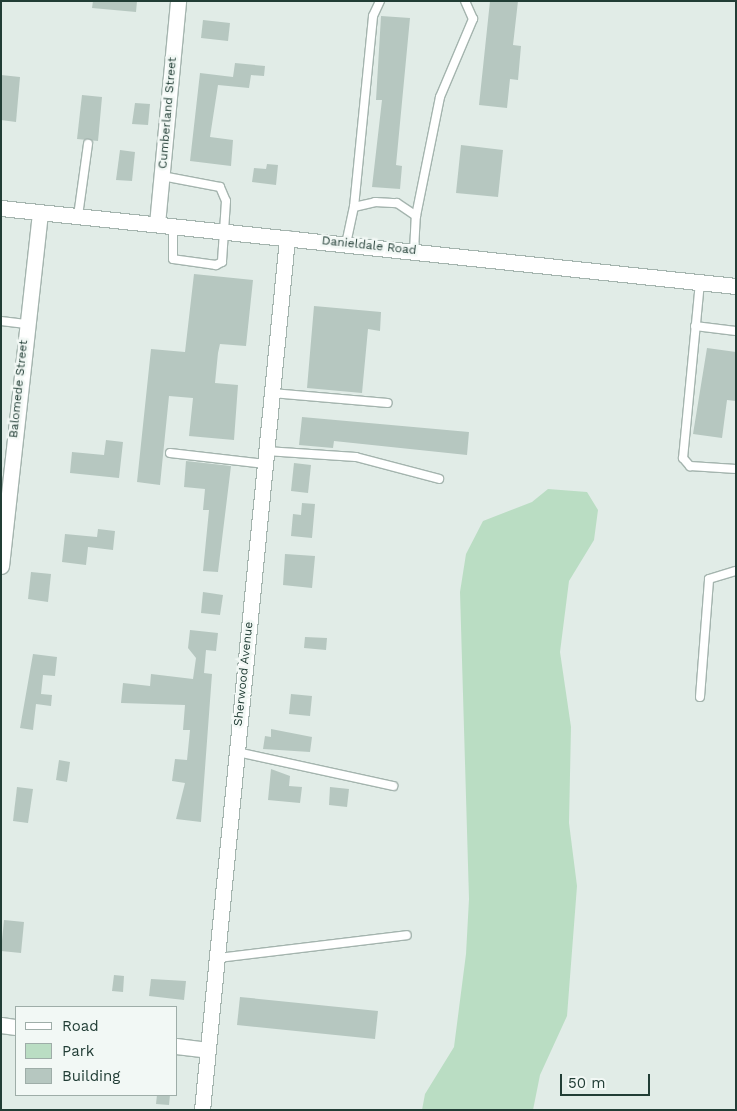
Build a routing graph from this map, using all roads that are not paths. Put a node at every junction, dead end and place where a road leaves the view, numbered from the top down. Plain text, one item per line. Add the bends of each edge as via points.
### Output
1 (178, 1) edge
2 (380, 1) edge
3 (465, 1) edge
4 (88, 144) dead end
5 (162, 176) junction
6 (354, 207) junction
7 (1, 208) edge
8 (40, 212) junction
9 (78, 216) junction
10 (416, 216) junction
11 (157, 224) junction
12 (172, 226) junction
13 (226, 231) junction
14 (287, 238) junction
15 (346, 244) junction
16 (414, 251) junction
17 (700, 282) junction
18 (736, 286) edge
19 (1, 321) edge
20 (26, 324) junction
21 (695, 326) junction
22 (736, 331) edge
23 (272, 393) junction
24 (388, 403) dead end
25 (170, 453) dead end
26 (265, 458) junction
27 (736, 469) edge
28 (438, 479) dead end
29 (1, 566) edge
30 (736, 571) edge
31 (700, 697) dead end
32 (237, 752) junction
33 (393, 786) dead end
34 (407, 935) dead end
35 (218, 958) junction
36 (1, 1025) edge
37 (15, 1027) edge
38 (178, 1046) edge
39 (208, 1050) junction
40 (202, 1110) edge

1 - 5 street, Cumberland Street
2 - 6 lane via 373,16
3 - 10 lane via 473,20 440,97
4 - 9 lane
5 - 11 street, Cumberland Street
5 - 13 lane via 220,186 226,201
6 - 10 lane via 375,202 397,203
6 - 15 lane
7 - 8 street, Danieldale Road
8 - 9 street, Danieldale Road
8 - 20 street, Balomede Street
9 - 11 street, Danieldale Road
10 - 16 lane
11 - 12 street, Danieldale Road
12 - 13 street, Danieldale Road
12 - 13 lane via 173,259 216,265 222,262
13 - 14 street, Danieldale Road
14 - 15 street, Danieldale Road
14 - 23 street, Sherwood Avenue
15 - 16 street, Danieldale Road
16 - 17 street, Danieldale Road
17 - 18 street, Danieldale Road
17 - 21 lane
19 - 20 lane
20 - 29 street, Balomede Street
21 - 22 lane
21 - 27 lane via 683,458 690,466
23 - 24 lane
23 - 26 street, Sherwood Avenue
25 - 26 lane
26 - 28 lane via 356,457
26 - 32 street, Sherwood Avenue
30 - 31 lane via 709,579
32 - 33 lane
32 - 35 street, Sherwood Avenue
34 - 35 lane
35 - 39 street, Sherwood Avenue
36 - 37 street
38 - 39 street
39 - 40 street, Sherwood Avenue

